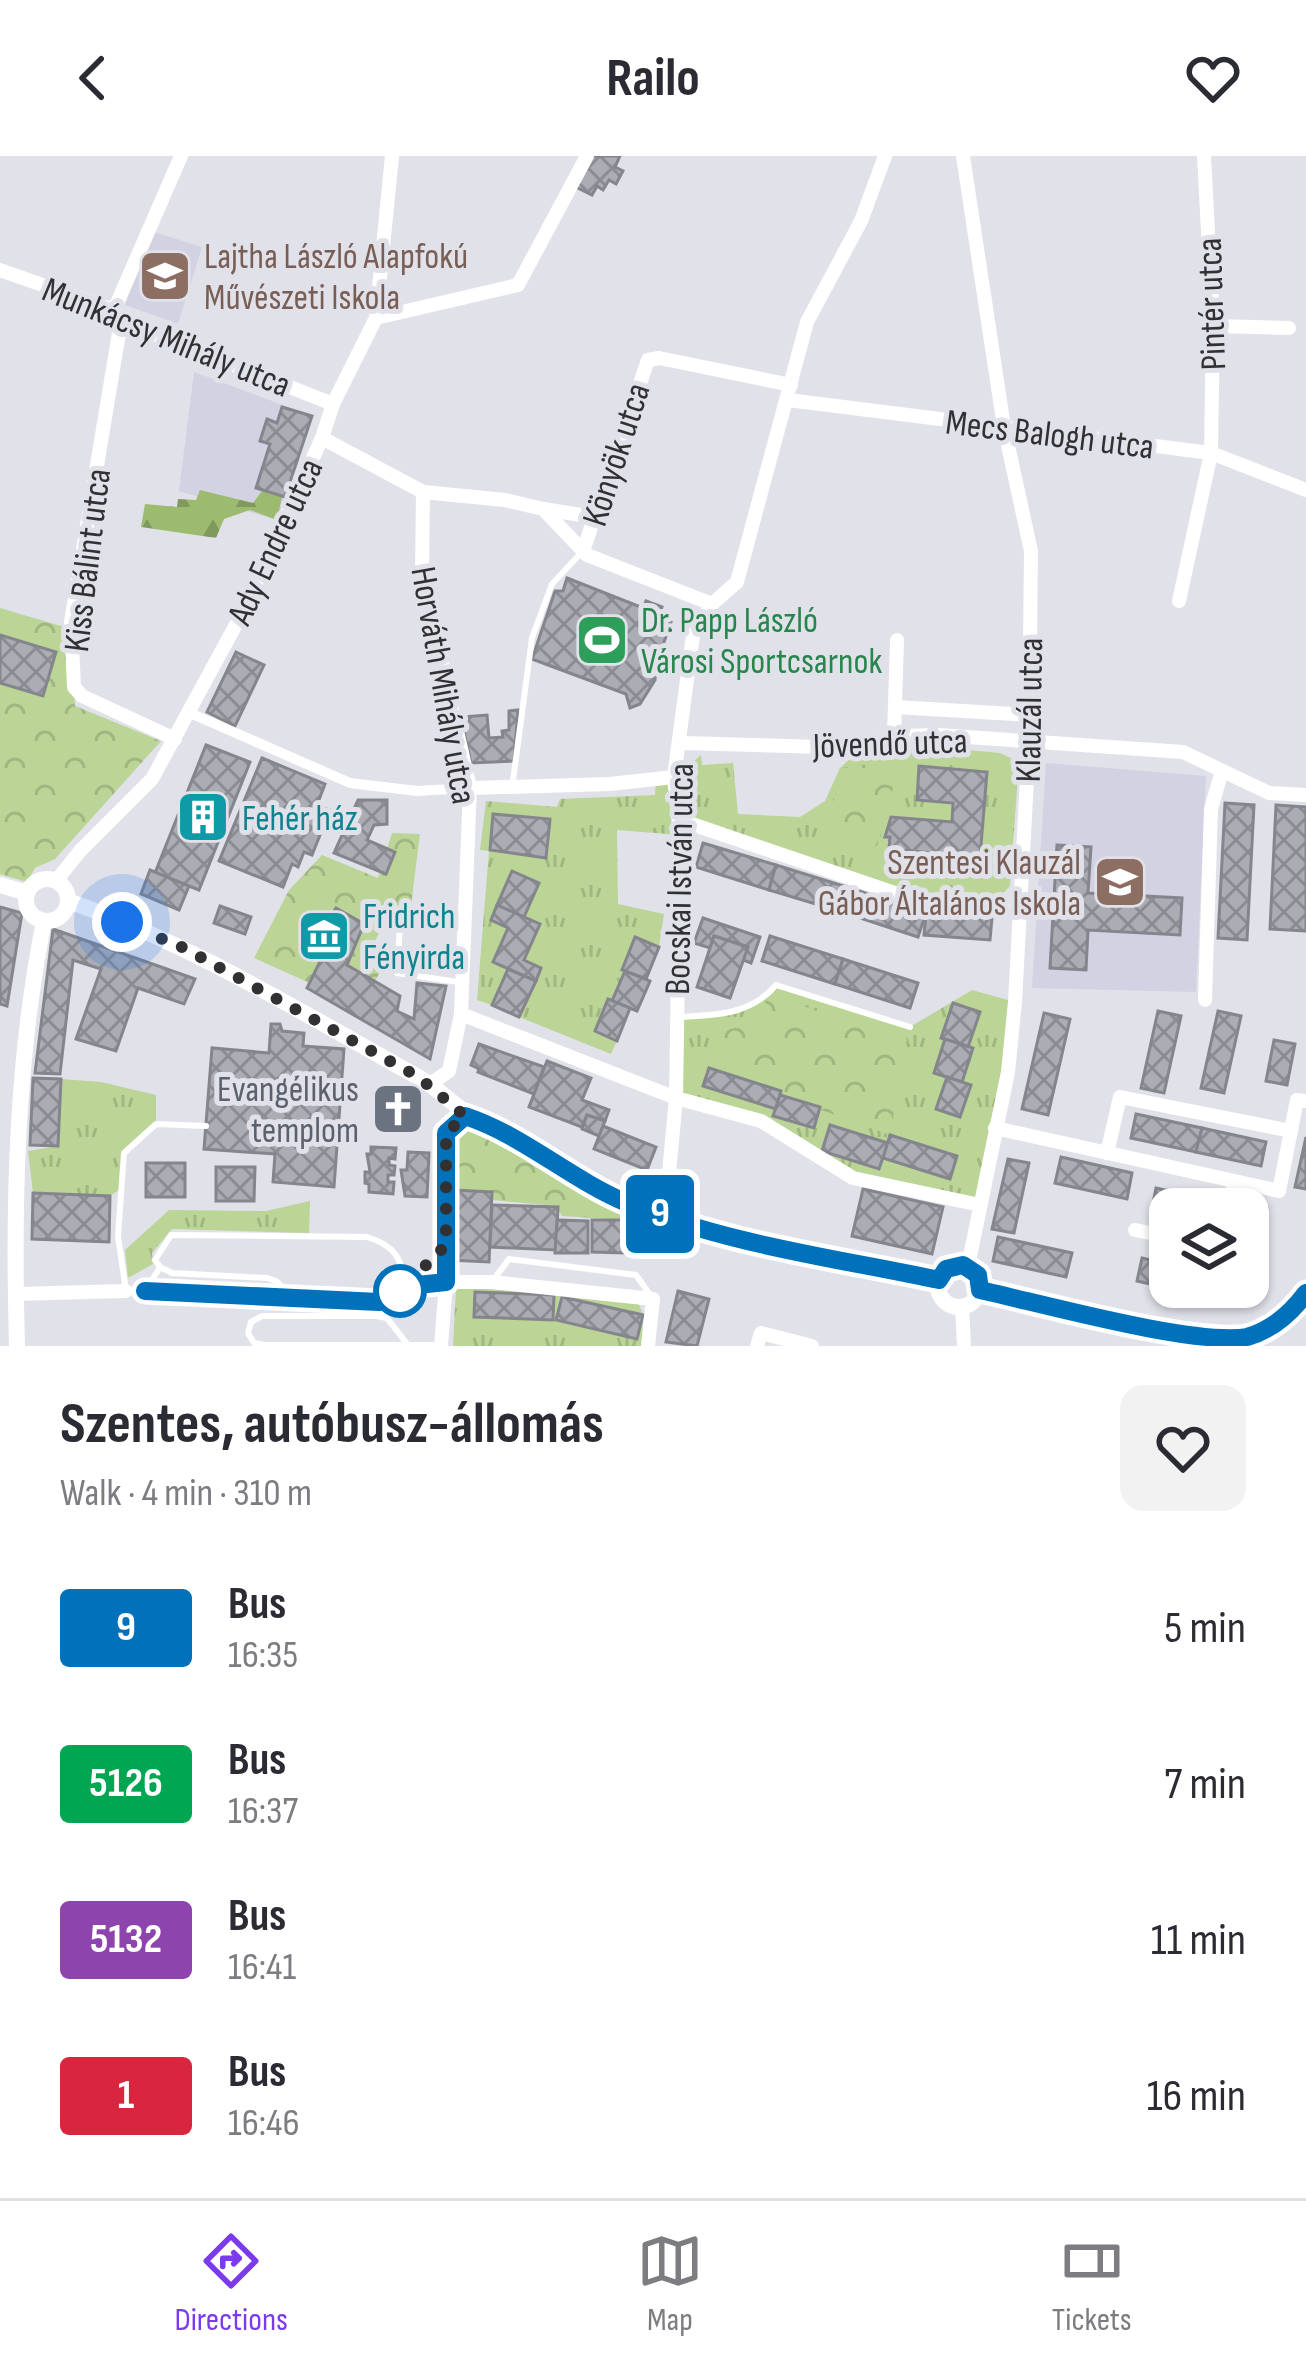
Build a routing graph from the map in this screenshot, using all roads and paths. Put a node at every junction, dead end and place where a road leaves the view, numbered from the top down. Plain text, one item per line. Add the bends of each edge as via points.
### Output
1 (181, 156) edge
2 (392, 156) edge
3 (586, 156) edge
4 (885, 156) edge
5 (963, 156) edge
6 (1204, 156) edge
7 (0, 270) edge
8 (118, 315) junction
9 (376, 318) junction
10 (1213, 326) junction
11 (1289, 328) dead end
12 (789, 393) junction
13 (333, 404) junction
14 (1004, 427) junction
15 (322, 438) junction
16 (1211, 453) junction
17 (1306, 490) edge
18 (422, 492) junction
19 (543, 509) junction
20 (594, 518) junction
21 (583, 551) junction
22 (1179, 601) dead end
23 (712, 604) junction
24 (897, 640) dead end
25 (895, 707) junction
26 (190, 713) junction
27 (1030, 715) junction
28 (894, 737) junction
29 (175, 739) junction
30 (1029, 742) junction
31 (681, 743) junction
32 (1222, 771) junction
33 (674, 777) junction
34 (470, 788) junction
35 (512, 789) junction
36 (1306, 795) edge
37 (680, 820) junction
38 (56, 881) junction
39 (0, 885) edge
40 (27, 892) junction
41 (68, 901) junction
42 (1020, 906) junction
43 (401, 910) dead end
44 (44, 921) junction
45 (462, 982) junction
46 (1205, 1000) dead end
47 (460, 1014) junction
48 (676, 1018) junction
49 (910, 1027) dead end
50 (430, 1084) junction
51 (676, 1098) junction
52 (1306, 1101) edge
53 (465, 1116) junction
54 (206, 1126) dead end
55 (995, 1128) junction
56 (1291, 1131) junction
57 (1107, 1153) junction
58 (1234, 1181) junction
59 (1232, 1188) edge
60 (980, 1205) junction
61 (7, 1207) edge
62 (665, 1216) junction
63 (1135, 1230) dead end
64 (1149, 1233) edge
65 (968, 1266) junction
66 (160, 1268) junction
67 (939, 1280) junction
68 (446, 1282) junction
69 (492, 1282) junction
70 (980, 1290) junction
71 (126, 1291) junction
72 (145, 1291) junction
73 (399, 1292) junction
74 (1306, 1293) edge
75 (16, 1294) junction
76 (293, 1298) junction
77 (653, 1299) junction
78 (962, 1307) junction
79 (1270, 1337) edge
80 (254, 1343) edge
81 (408, 1345) edge
82 (17, 1346) edge
83 (441, 1346) edge
84 (648, 1346) edge
85 (757, 1346) edge
86 (812, 1346) edge
87 (964, 1346) edge

1 - 8 street, Kiss Bálint utca
2 - 9 street, Ady Endre utca
3 - 9 street via 518,285
4 - 12 street, Bocskai István utca via 807,322
5 - 14 street, Klauzál utca
6 - 10 street, Pintér utca
7 - 8 street, Munkácsy Mihály utca
8 - 13 street, Munkácsy Mihály utca
8 - 29 street, Kiss Bálint utca via 71,622 74,687
9 - 13 street, Ady Endre utca
10 - 11 street
10 - 16 street, Pintér utca
12 - 14 street, Mecs Balogh utca
12 - 20 street, Könyök utca via 648,360
12 - 23 street, Bocskai István utca via 737,582
13 - 15 street, Ady Endre utca
14 - 16 street, Mecs Balogh utca
14 - 27 street, Klauzál utca via 1031,550
15 - 18 street
15 - 26 street, Ady Endre utca
16 - 17 street, Mecs Balogh utca
16 - 22 street, Pintér utca
18 - 19 street
18 - 34 street, Horváth Mihály utca via 422,577
19 - 20 street
19 - 21 street
20 - 21 street, Könyök utca
21 - 23 street
21 - 35 lane via 553,584 532,638
23 - 31 street, Bocskai István utca via 693,635
24 - 25 street
25 - 27 street
25 - 28 street
26 - 29 street, Ady Endre utca
26 - 34 street via 350,783
27 - 30 street, Klauzál utca
28 - 30 street, Jövendő utca
28 - 31 street, Jövendő utca via 856,748
29 - 38 street, Ady Endre utca via 152,779
30 - 32 street, Jövendő utca via 1184,752
30 - 42 street, Klauzál utca
31 - 33 street, Bocskai István utca
32 - 36 street, Jövendő utca via 1269,793
32 - 46 street via 1210,809
33 - 35 street
33 - 37 street, Bocskai István utca
34 - 35 street
34 - 45 street, Horváth Mihály utca
37 - 42 street via 924,903
37 - 48 street, Bocskai István utca
38 - 40 street via 39,880
38 - 41 street
39 - 40 street
40 - 44 street via 28,911
41 - 44 street via 63,914
41 - 50 street via 184,948
42 - 55 street, Klauzál utca via 1008,1072
43 - 45 lane via 397,973
44 - 61 street
45 - 47 street, Horváth Mihály utca
47 - 50 street, Horváth Mihály utca via 449,1071
47 - 51 street
48 - 49 lane via 728,1014 760,1002 776,985
48 - 51 street, Bocskai István utca
50 - 53 street
51 - 60 street via 761,1121 853,1178
51 - 62 street, Bocskai István utca
52 - 56 street via 1297,1100
53 - 62 street via 599,1190
53 - 68 street via 446,1133
54 - 71 lane via 156,1124 124,1153 118,1236
55 - 57 street
55 - 60 street, Klauzál utca
56 - 57 street via 1120,1097
56 - 58 street via 1280,1191
57 - 58 street
58 - 59 street
60 - 65 street, Klauzál utca
61 - 75 street
62 - 67 street via 754,1243
63 - 64 street
65 - 67 street via 951,1266
65 - 70 street
66 - 72 lane
66 - 73 lane via 158,1250 171,1235 367,1237 398,1254
66 - 76 lane via 267,1278
67 - 78 street via 945,1302
68 - 69 street
68 - 73 lane
68 - 83 street
69 - 77 street
69 - 77 lane via 509,1259 636,1275
70 - 78 street
70 - 79 street via 1183,1336
71 - 72 lane
71 - 75 street
72 - 76 lane
73 - 76 lane via 379,1302
74 - 79 street
75 - 82 street
77 - 84 street
78 - 87 street
80 - 81 lane
80 - 81 lane via 250,1322 262,1316 376,1316
81 - 83 lane
85 - 86 street via 761,1333

